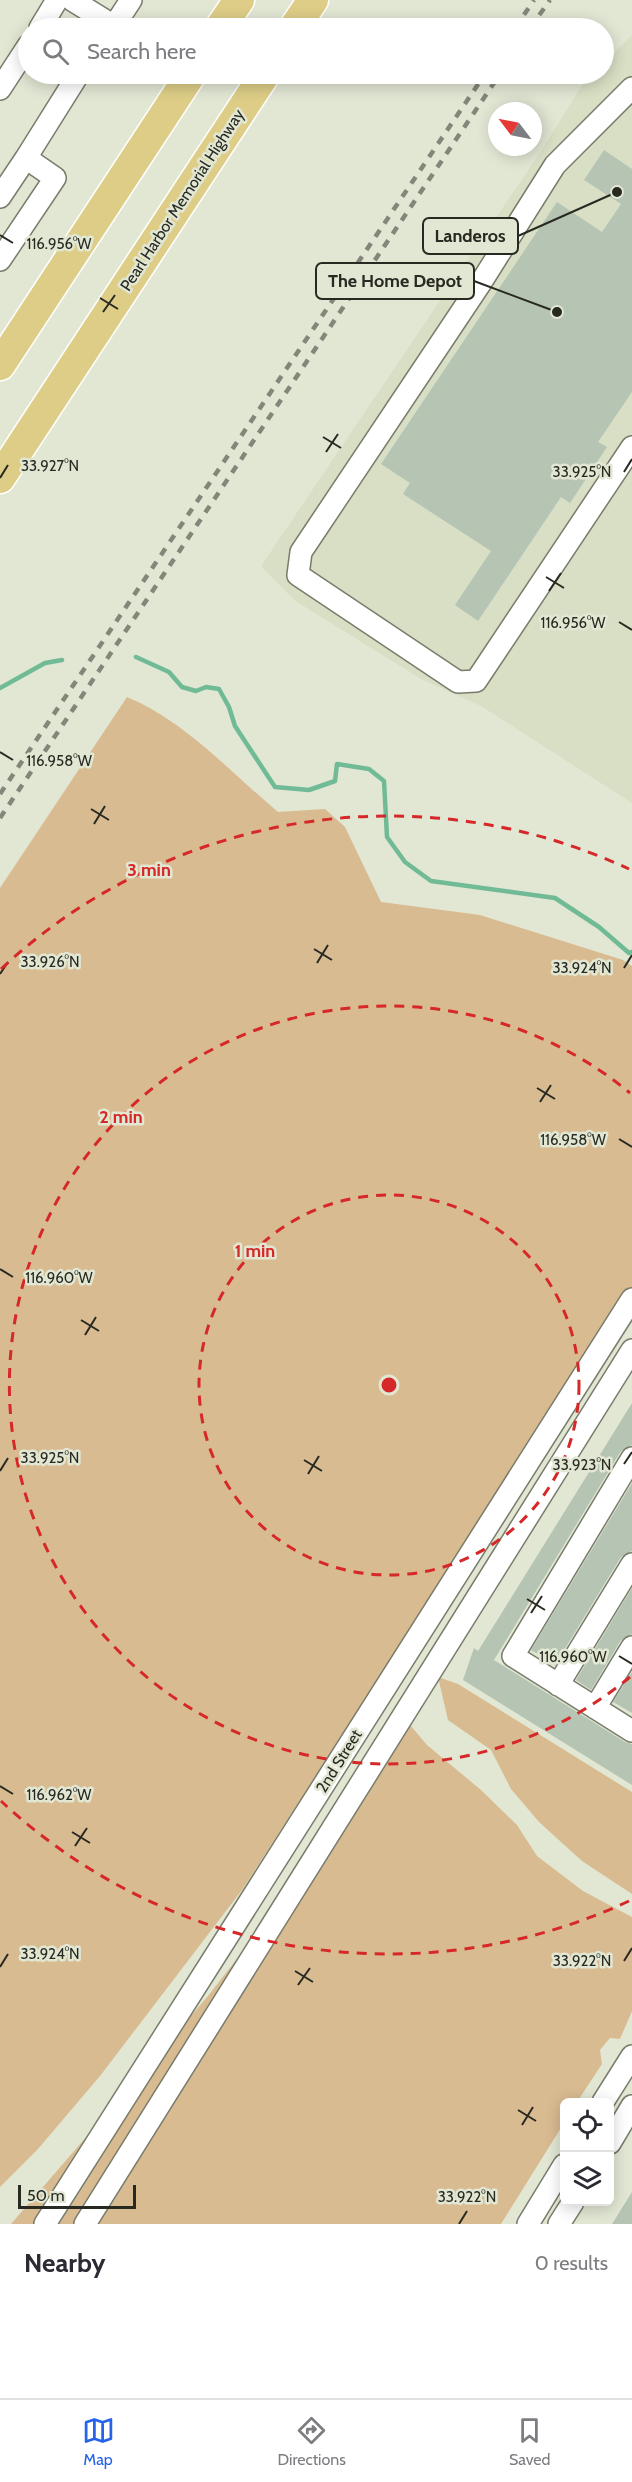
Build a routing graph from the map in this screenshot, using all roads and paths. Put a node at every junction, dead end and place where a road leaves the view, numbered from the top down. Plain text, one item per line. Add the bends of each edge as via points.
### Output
1 (57, 0) edge
2 (72, 0) edge
3 (130, 0) edge
4 (239, 0) edge
5 (313, 0) edge
6 (46, 18) edge
7 (101, 18) edge
8 (119, 18) edge
9 (227, 18) edge
10 (301, 18) edge
11 (18, 61) edge
12 (72, 84) edge
13 (184, 84) edge
14 (258, 84) edge
15 (632, 88) edge
16 (0, 89) edge
17 (26, 158) junction
18 (0, 196) edge
19 (0, 260) edge
20 (0, 365) edge
21 (632, 447) edge
22 (0, 477) edge
23 (632, 1299) edge
24 (632, 1350) edge
25 (626, 1374) edge
26 (632, 1458) edge
27 (632, 1564) edge
28 (632, 1647) edge
29 (558, 1684) junction
30 (595, 1708) junction
31 (632, 1731) edge
32 (632, 2056) edge
33 (624, 2088) edge
34 (610, 2098) edge
35 (632, 2106) edge
36 (614, 2135) edge
37 (560, 2172) edge
38 (570, 2206) edge
39 (45, 2224) edge
40 (85, 2224) edge
41 (528, 2224) edge
42 (559, 2224) edge

1 - 6 street
2 - 7 street
3 - 8 street
4 - 9 highway
5 - 10 highway
11 - 16 street
12 - 17 street
13 - 20 highway
14 - 22 highway, Pearl Harbor Memorial Highway
15 - 21 street via 555,165 301,552 298,575 458,682 476,681
17 - 18 street
17 - 19 street via 55,178
23 - 39 street, 2nd Street
24 - 25 street, 2nd Street
25 - 40 street, 2nd Street via 606,1393
26 - 29 street via 513,1656
27 - 29 street
28 - 30 street
29 - 30 street
30 - 31 street
32 - 33 street
33 - 34 street
35 - 36 street
37 - 41 street
38 - 42 street

